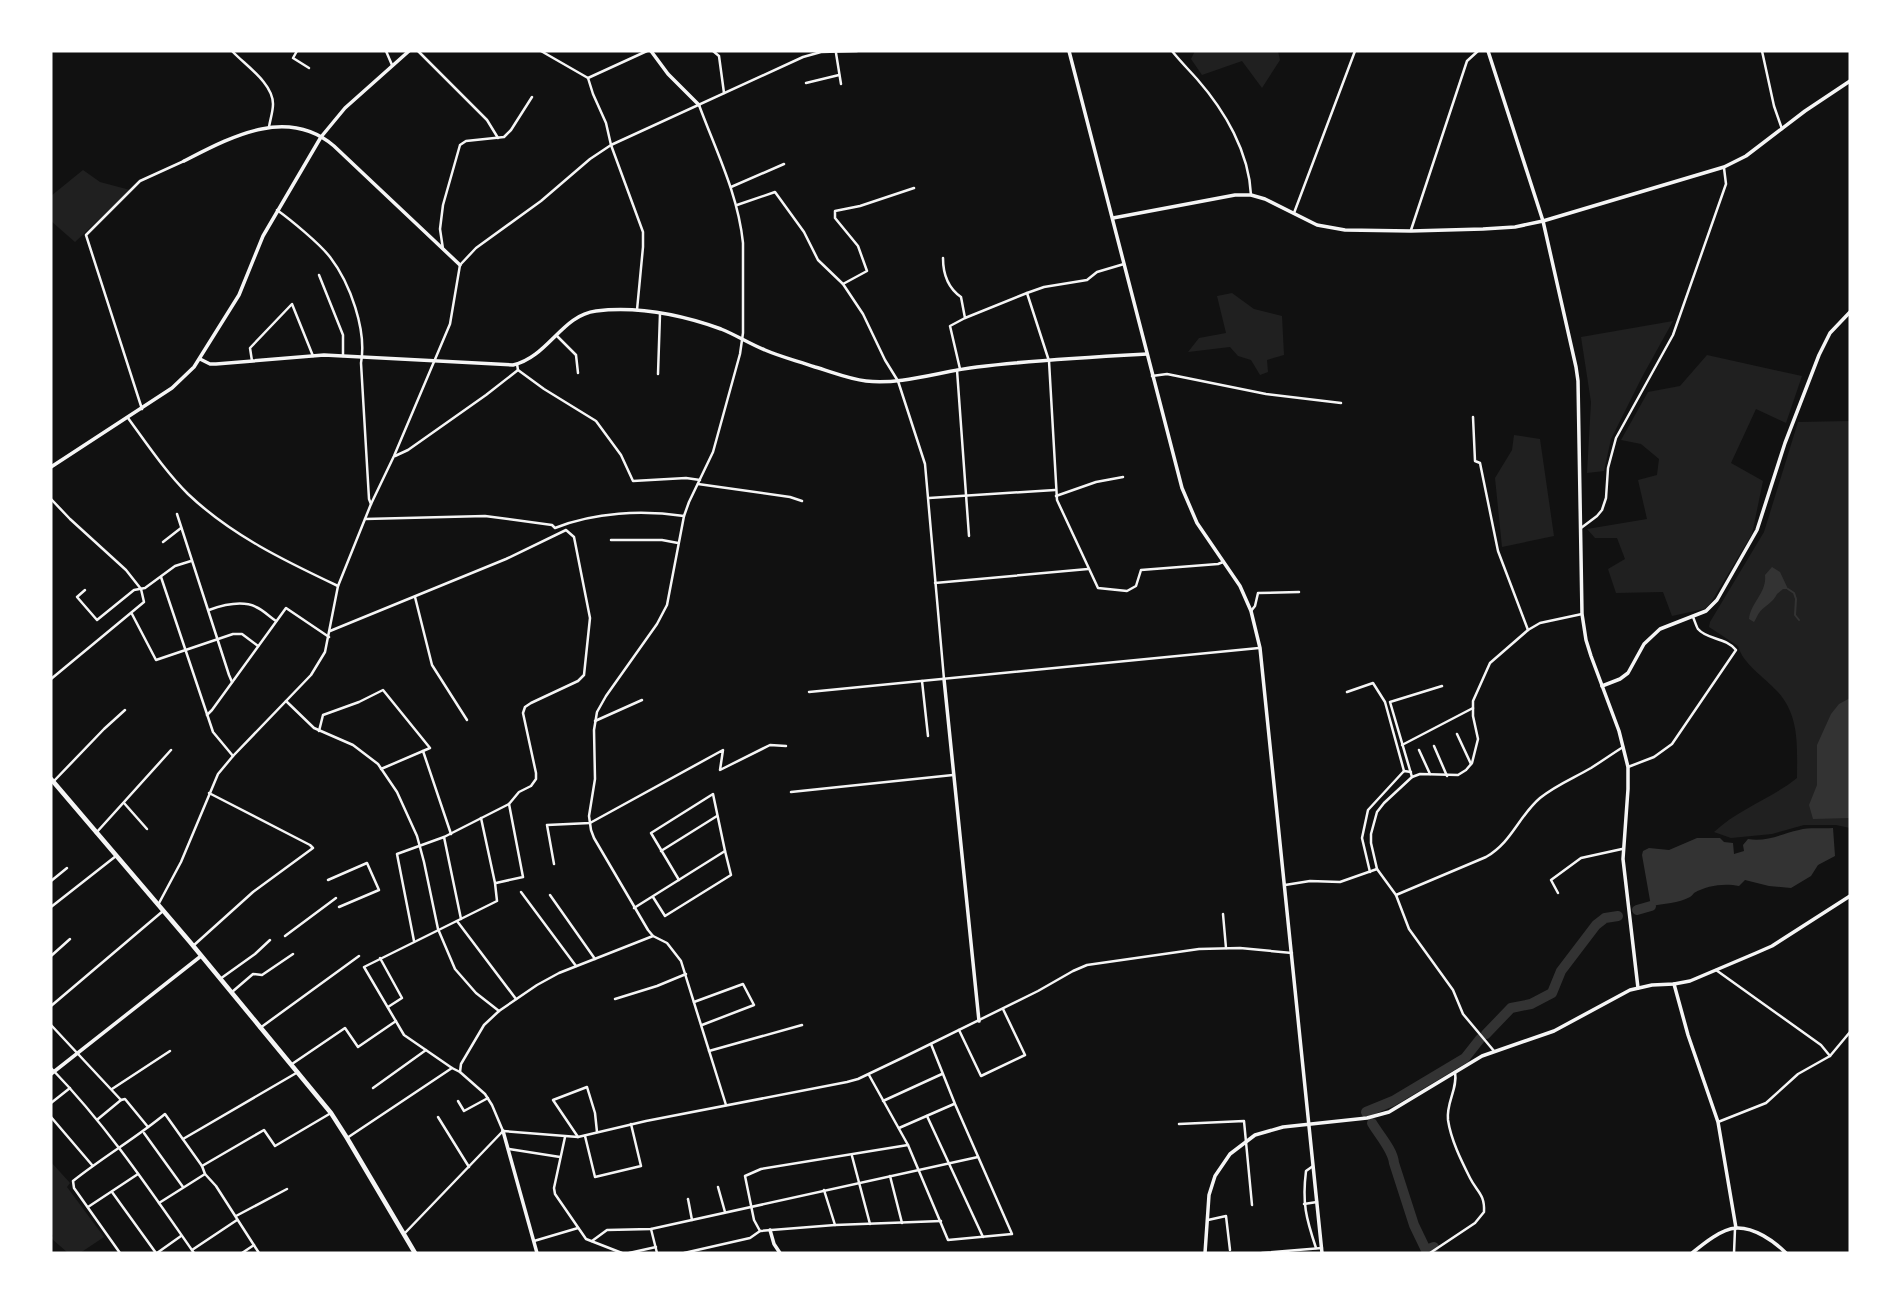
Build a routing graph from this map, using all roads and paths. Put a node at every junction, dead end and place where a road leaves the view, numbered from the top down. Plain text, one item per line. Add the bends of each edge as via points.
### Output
1 (232, 51) edge
2 (297, 51) edge
3 (386, 51) edge
4 (409, 51) edge
5 (418, 51) edge
6 (541, 51) edge
7 (649, 51) edge
8 (713, 51) edge
9 (802, 51) edge
10 (857, 51) edge
11 (1069, 51) edge
12 (1172, 51) edge
13 (1355, 51) edge
14 (1478, 51) edge
15 (1488, 51) edge
16 (1762, 51) edge
17 (836, 52) edge
18 (803, 57) junction
19 (392, 65) junction
20 (309, 68) dead end
21 (839, 75) junction
22 (588, 78) junction
23 (1850, 81) edge
24 (806, 83) dead end
25 (841, 84) dead end
26 (724, 93) junction
27 (532, 97) dead end
28 (699, 105) junction
29 (269, 127) junction
30 (1782, 129) junction
31 (321, 137) junction
32 (498, 138) junction
33 (611, 145) junction
34 (184, 161) joint
35 (784, 164) dead end
36 (1724, 167) junction
37 (731, 187) junction
38 (914, 188) dead end
39 (1251, 195) junction
40 (737, 205) junction
41 (277, 210) junction
42 (1294, 213) junction
43 (1113, 218) junction
44 (1543, 221) junction
45 (1411, 231) junction
46 (443, 249) junction
47 (943, 258) dead end
48 (1124, 264) junction
49 (460, 265) junction
50 (319, 275) dead end
51 (843, 284) junction
52 (1027, 293) junction
53 (637, 310) junction
54 (1850, 312) edge
55 (660, 313) junction
56 (965, 318) junction
57 (557, 336) junction
58 (742, 340) junction
59 (1147, 354) junction
60 (313, 356) junction
61 (343, 356) junction
62 (362, 357) junction
63 (200, 359) junction
64 (252, 361) junction
65 (1049, 361) junction
66 (434, 362) junction
67 (517, 364) junction
68 (518, 370) junction
69 (959, 370) junction
70 (579, 373) dead end
71 (658, 374) dead end
72 (1152, 376) junction
73 (898, 381) junction
74 (1341, 403) dead end
75 (142, 409) junction
76 (1473, 417) dead end
77 (128, 418) junction
78 (394, 456) junction
79 (51, 467) edge
80 (1123, 477) dead end
81 (699, 482) junction
82 (1055, 490) junction
83 (1056, 496) junction
84 (965, 497) junction
85 (51, 499) edge
86 (929, 499) junction
87 (802, 501) dead end
88 (371, 504) junction
89 (177, 514) dead end
90 (684, 516) junction
91 (365, 519) junction
92 (181, 528) junction
93 (555, 528) junction
94 (1581, 528) junction
95 (558, 534) junction
96 (969, 536) dead end
97 (611, 540) dead end
98 (163, 542) dead end
99 (678, 543) junction
100 (191, 561) junction
101 (1224, 561) junction
102 (1088, 569) junction
103 (161, 577) junction
104 (934, 583) junction
105 (338, 586) junction
106 (141, 589) junction
107 (85, 590) dead end
108 (1299, 592) dead end
109 (415, 597) junction
110 (209, 610) junction
111 (1251, 611) junction
112 (132, 614) junction
113 (1582, 614) junction
114 (1693, 616) junction
115 (276, 621) junction
116 (1528, 630) junction
117 (330, 631) junction
118 (329, 638) junction
119 (217, 639) junction
120 (258, 646) junction
121 (1260, 648) junction
122 (186, 650) junction
123 (944, 678) junction
124 (51, 679) edge
125 (922, 681) junction
126 (233, 682) junction
127 (1441, 686) dead end
128 (1602, 686) junction
129 (809, 692) dead end
130 (1347, 692) dead end
131 (642, 700) dead end
132 (286, 701) junction
133 (1385, 702) junction
134 (1390, 702) junction
135 (1473, 708) junction
136 (125, 710) dead end
137 (206, 715) junction
138 (467, 720) dead end
139 (595, 721) junction
140 (318, 730) junction
141 (1457, 734) dead end
142 (928, 736) dead end
143 (1402, 745) junction
144 (786, 746) dead end
145 (1434, 746) dead end
146 (1624, 747) junction
147 (1419, 750) dead end
148 (171, 751) dead end
149 (423, 751) junction
150 (233, 756) junction
151 (1471, 764) junction
152 (1628, 766) junction
153 (382, 769) junction
154 (1404, 771) junction
155 (1411, 772) junction
156 (1430, 774) junction
157 (953, 775) junction
158 (1447, 776) junction
159 (1412, 777) junction
160 (52, 780) edge
161 (791, 792) dead end
162 (209, 793) junction
163 (123, 802) junction
164 (509, 804) junction
165 (717, 816) junction
166 (481, 818) junction
167 (590, 823) junction
168 (147, 830) dead end
169 (96, 832) junction
170 (451, 834) junction
171 (444, 837) junction
172 (421, 846) junction
173 (1622, 849) junction
174 (661, 850) junction
175 (725, 851) junction
176 (116, 856) junction
177 (554, 864) dead end
178 (68, 868) dead end
179 (1377, 869) junction
180 (1370, 872) junction
181 (328, 880) dead end
182 (679, 880) junction
183 (51, 881) edge
184 (495, 883) junction
185 (1285, 886) junction
186 (521, 892) dead end
187 (1558, 893) dead end
188 (550, 895) dead end
189 (1396, 895) junction
190 (1850, 896) edge
191 (653, 897) junction
192 (336, 898) dead end
193 (158, 905) junction
194 (51, 907) edge
195 (339, 907) dead end
196 (635, 908) junction
197 (163, 911) junction
198 (1223, 914) dead end
199 (459, 920) junction
200 (438, 929) junction
201 (285, 936) dead end
202 (653, 936) junction
203 (70, 939) dead end
204 (270, 940) dead end
205 (414, 941) junction
206 (193, 946) junction
207 (1226, 948) junction
208 (1292, 953) junction
209 (293, 954) dead end
210 (51, 956) edge
211 (201, 956) junction
212 (359, 956) dead end
213 (380, 958) junction
214 (594, 959) junction
215 (576, 966) junction
216 (1717, 970) junction
217 (686, 974) junction
218 (220, 979) junction
219 (1674, 984) junction
220 (1638, 988) junction
221 (231, 992) junction
222 (516, 999) junction
223 (615, 999) dead end
224 (694, 1002) junction
225 (51, 1006) edge
226 (388, 1007) junction
227 (1003, 1009) junction
228 (499, 1011) junction
229 (396, 1021) junction
230 (979, 1021) junction
231 (51, 1025) edge
232 (702, 1025) junction
233 (802, 1025) dead end
234 (260, 1028) junction
235 (960, 1030) junction
236 (1850, 1032) edge
237 (931, 1044) junction
238 (426, 1050) junction
239 (170, 1051) dead end
240 (709, 1051) junction
241 (1494, 1051) junction
242 (78, 1054) junction
243 (1830, 1056) junction
244 (291, 1065) junction
245 (452, 1068) junction
246 (52, 1071) edge
247 (298, 1072) junction
248 (460, 1072) junction
249 (1455, 1072) junction
250 (869, 1074) junction
251 (942, 1074) junction
252 (70, 1088) junction
253 (373, 1088) dead end
254 (112, 1089) junction
255 (488, 1098) junction
256 (121, 1100) junction
257 (458, 1101) dead end
258 (883, 1101) junction
259 (51, 1103) edge
260 (955, 1104) junction
261 (726, 1105) junction
262 (331, 1113) junction
263 (927, 1116) junction
264 (51, 1117) edge
265 (438, 1117) dead end
266 (98, 1119) junction
267 (1718, 1122) junction
268 (631, 1124) junction
269 (1179, 1124) dead end
270 (1309, 1125) junction
271 (148, 1128) junction
272 (899, 1128) junction
273 (503, 1131) junction
274 (144, 1132) junction
275 (597, 1133) junction
276 (584, 1136) junction
277 (565, 1137) junction
278 (578, 1137) junction
279 (348, 1138) junction
280 (183, 1139) junction
281 (1245, 1141) junction
282 (908, 1145) junction
283 (120, 1147) junction
284 (509, 1150) junction
285 (852, 1154) junction
286 (560, 1157) junction
287 (978, 1157) junction
288 (949, 1163) junction
289 (93, 1165) junction
290 (1313, 1165) junction
291 (202, 1166) junction
292 (468, 1167) junction
293 (919, 1170) junction
294 (138, 1173) junction
295 (205, 1174) junction
296 (890, 1176) junction
297 (858, 1182) junction
298 (183, 1187) junction
299 (718, 1187) dead end
300 (288, 1189) dead end
301 (824, 1190) junction
302 (112, 1192) junction
303 (688, 1199) dead end
304 (1317, 1202) junction
305 (159, 1203) junction
306 (1304, 1204) junction
307 (1252, 1205) dead end
308 (88, 1207) junction
309 (752, 1207) junction
310 (725, 1212) junction
311 (237, 1218) junction
312 (692, 1220) junction
313 (941, 1221) junction
314 (1206, 1221) junction
315 (902, 1223) junction
316 (870, 1224) junction
317 (835, 1225) junction
318 (578, 1228) junction
319 (1736, 1228) junction
320 (651, 1229) junction
321 (770, 1230) junction
322 (760, 1231) junction
323 (404, 1234) junction
324 (181, 1236) junction
325 (983, 1237) junction
326 (534, 1241) junction
327 (592, 1241) junction
328 (254, 1245) junction
329 (656, 1247) junction
330 (1230, 1250) dead end
331 (1320, 1250) edge
332 (193, 1252) edge
333 (120, 1253) edge
334 (156, 1253) edge
335 (242, 1253) edge
336 (259, 1253) edge
337 (415, 1253) edge
338 (537, 1253) edge
339 (622, 1253) edge
340 (629, 1253) edge
341 (657, 1253) edge
342 (684, 1253) edge
343 (780, 1253) edge
344 (1205, 1253) edge
345 (1262, 1253) edge
346 (1430, 1253) edge
347 (1692, 1253) edge
348 (1734, 1253) edge
349 (1786, 1253) edge

1 - 29 street via 268,91 273,105
2 - 20 street via 293,58
3 - 19 street
4 - 19 street
5 - 32 street via 487,120
6 - 22 street
7 - 22 street
7 - 28 street
8 - 26 street via 719,56
9 - 18 street
10 - 17 street
11 - 43 street
12 - 39 street via 1232,128 1247,168
13 - 42 street
14 - 45 street via 1467,61
15 - 44 street
16 - 30 street
17 - 18 street
17 - 21 street
18 - 26 street
19 - 31 street via 345,107
21 - 24 street
21 - 25 street
22 - 33 street
23 - 30 street
26 - 28 street
27 - 32 street via 511,130
28 - 33 street
28 - 37 street
29 - 31 street via 302,129
29 - 34 street
30 - 36 street
31 - 41 street
31 - 46 street
32 - 46 street via 460,145 441,214
33 - 49 street
33 - 53 street via 643,232
34 - 75 street via 140,181 86,235
35 - 37 street
36 - 44 street
36 - 94 street via 1726,184 1682,314 1616,438 1602,510
37 - 40 street
38 - 51 street via 835,211 835,218 858,246 867,271
39 - 42 street
39 - 43 street
40 - 51 street via 775,192 818,260
40 - 58 street via 743,243
41 - 62 street via 330,257 358,316
41 - 63 street via 239,295
42 - 45 street via 1332,229
43 - 48 street
44 - 45 street via 1493,229
44 - 94 street via 1578,381
46 - 49 street
47 - 56 street via 949,285 961,297
48 - 52 street via 1087,280
48 - 59 street
49 - 66 street via 452,316
50 - 61 street via 343,335
51 - 73 street
52 - 56 street
52 - 65 street
53 - 55 street
53 - 57 street via 585,313
54 - 114 street via 1830,333 1819,355 1757,530 1717,600
55 - 58 street
55 - 71 street
56 - 69 street via 950,326
57 - 67 street
57 - 70 street via 576,355
58 - 73 street via 845,377
58 - 81 street via 718,436
59 - 65 street
59 - 72 street
60 - 61 street
60 - 64 street
60 - 64 street via 292,304 250,348
61 - 62 street
62 - 66 street
62 - 88 street
63 - 64 street via 210,364
63 - 75 street via 180,381
65 - 69 street
65 - 82 street
66 - 67 street
66 - 78 street
67 - 68 street
68 - 78 street
68 - 81 street via 596,421 633,481 686,478
69 - 73 street
69 - 84 street
72 - 74 street via 1167,374
72 - 101 street via 1188,504
73 - 86 street via 925,464
75 - 77 street
76 - 116 street via 1475,461 1480,463 1497,551
77 - 79 street
77 - 105 street via 196,501 264,550
78 - 88 street
80 - 83 street
81 - 87 street
81 - 90 street
82 - 83 street
82 - 84 street
83 - 102 street
84 - 86 street
84 - 96 street
85 - 106 street
86 - 104 street
88 - 91 street
89 - 92 street
90 - 93 street via 600,515
90 - 99 street
91 - 93 street via 485,516
91 - 105 street
92 - 98 street
92 - 100 street
93 - 95 street
94 - 113 street
95 - 109 street
95 - 164 street via 566,530 574,537 590,618 584,675 531,703 523,713 536,779
97 - 99 street
99 - 139 street via 667,605 606,696
100 - 103 street
100 - 110 street
101 - 102 street via 1141,570 1136,586 1127,591 1098,588
101 - 111 street
102 - 104 street
103 - 106 street
103 - 122 street
104 - 123 street
105 - 117 street
106 - 107 street via 97,620 77,597
106 - 112 street via 144,602
108 - 111 street via 1258,593
109 - 117 street
109 - 138 street via 432,665
110 - 115 street via 246,604
110 - 119 street
111 - 121 street
112 - 122 street via 156,660
112 - 124 street
113 - 116 street
113 - 128 street
114 - 128 street via 1660,629 1644,643 1628,673
114 - 152 street via 1704,634 1724,640 1736,650 1672,744 1654,757
115 - 118 street via 286,608
115 - 120 street
116 - 135 street via 1490,663
117 - 118 street
118 - 132 street via 312,675
119 - 120 street via 242,634
119 - 122 street
119 - 126 street
120 - 126 street
121 - 123 street
121 - 185 street
122 - 137 street
123 - 125 street
123 - 157 street
125 - 129 street
125 - 142 street
126 - 137 street
127 - 134 street
128 - 146 street
130 - 133 street via 1373,683
131 - 139 street
132 - 140 street
132 - 150 street
133 - 134 street
133 - 154 street
134 - 143 street
135 - 143 street
135 - 151 street via 1478,739
136 - 160 street
137 - 150 street via 216,737
139 - 167 street
140 - 149 street via 323,715 383,690 430,748
140 - 153 street via 353,745
141 - 151 street
143 - 155 street
144 - 167 street via 770,745 720,770 723,750
145 - 158 street
146 - 152 street
146 - 189 street via 1540,799 1498,850
147 - 156 street
148 - 163 street
149 - 153 street
149 - 170 street
150 - 162 street
151 - 158 street via 1458,775
152 - 173 street
153 - 172 street
154 - 155 street
154 - 180 street via 1368,810 1362,838
155 - 159 street
156 - 158 street
156 - 159 street
157 - 161 street
157 - 230 street
159 - 179 street via 1377,812 1371,834
160 - 169 main road
162 - 193 street
162 - 206 street via 313,848 232,909
163 - 168 street
163 - 169 street
164 - 166 street
164 - 184 street via 523,877
165 - 174 street
165 - 174 street via 713,794 651,833
165 - 175 street
166 - 170 street
166 - 184 street
167 - 177 street via 547,825
167 - 196 street
169 - 176 main road
170 - 171 street
171 - 172 street
171 - 199 street
172 - 200 street
172 - 205 street via 397,854
173 - 187 street via 1581,858 1551,880
173 - 220 street
174 - 182 street
175 - 182 street
175 - 191 street via 731,875 665,916
176 - 193 main road
176 - 194 street
178 - 183 street
179 - 180 street
179 - 189 street
180 - 185 street via 1340,882
181 - 195 street via 367,863 379,890
182 - 191 street
184 - 199 street via 496,901
185 - 208 street
186 - 215 street
188 - 214 street
189 - 241 street via 1409,929 1453,990 1463,1014
190 - 216 street via 1772,946
191 - 196 street
192 - 201 street
193 - 197 main road
196 - 202 street
197 - 206 main road
197 - 225 street
198 - 207 street
199 - 200 street
199 - 222 street
200 - 205 street
200 - 228 street via 455,969
202 - 214 street
202 - 217 street via 672,948
203 - 210 street
204 - 218 street
205 - 213 street
206 - 211 main road
207 - 208 street
207 - 227 street via 1087,965
208 - 270 street
209 - 221 street via 262,975 253,974
211 - 218 main road
211 - 242 street
212 - 234 street
213 - 226 street via 402,998
213 - 226 street via 364,967
214 - 215 street
215 - 222 street
216 - 219 street
216 - 243 street
217 - 223 street
217 - 224 street
218 - 221 main road
219 - 220 street
219 - 267 street
220 - 241 street via 1554,1031
221 - 234 main road
222 - 228 street
224 - 232 street
224 - 232 street via 743,984 754,1005
226 - 229 street
227 - 230 street
227 - 235 street via 1025,1055 981,1076
228 - 248 street via 484,1025
229 - 238 street via 404,1035
229 - 244 street via 358,1047 345,1028
230 - 235 street
231 - 242 street
232 - 240 street
233 - 240 street
234 - 244 main road
235 - 237 street
236 - 243 street
237 - 250 street
237 - 251 street
238 - 245 street
238 - 253 street
239 - 254 street
240 - 261 street
241 - 249 street
242 - 246 street
242 - 254 street
243 - 267 street via 1798,1074 1766,1103
244 - 247 main road
245 - 248 street
245 - 279 street
246 - 252 street
247 - 262 main road
247 - 280 street
248 - 255 street
249 - 270 street via 1389,1112
249 - 346 street via 1448,1121 1460,1158 1482,1195 1484,1212
250 - 258 street
250 - 261 street
251 - 258 street
251 - 260 street
252 - 259 street
252 - 266 street
254 - 256 street
255 - 257 street via 464,1111
255 - 273 street
256 - 266 street
256 - 271 street via 125,1099
258 - 272 street
260 - 263 street
260 - 287 street
261 - 268 street
262 - 279 main road
262 - 291 street via 275,1146 264,1130
263 - 272 street
263 - 288 street
264 - 289 street
265 - 292 street
266 - 283 street
267 - 319 street
268 - 275 street
268 - 276 street via 641,1166 595,1177
269 - 281 street via 1244,1121
270 - 281 street via 1269,1130
270 - 290 street
271 - 274 street
271 - 280 street via 165,1114
272 - 282 street
273 - 277 street
273 - 284 street
273 - 292 street
274 - 283 street
274 - 298 street
275 - 276 street
275 - 278 street via 587,1087 553,1100
276 - 278 street
277 - 278 street
277 - 286 street
279 - 323 main road
280 - 291 street
281 - 307 street
281 - 314 street via 1215,1176
282 - 285 street
282 - 293 street
283 - 289 street
283 - 294 street
284 - 286 street
284 - 326 street
285 - 297 street
285 - 309 street via 746,1175
286 - 318 street via 555,1194
287 - 288 street
287 - 325 street via 1012,1234
288 - 293 street
288 - 325 street
289 - 308 street via 72,1181
290 - 304 street
290 - 306 street via 1306,1171
291 - 295 street
292 - 323 street
293 - 296 street
293 - 313 street
294 - 302 street
294 - 305 street
295 - 298 street
295 - 311 street
296 - 297 street
296 - 315 street
297 - 301 street
297 - 316 street
298 - 305 street
299 - 310 street
300 - 311 street
301 - 309 street
301 - 317 street
302 - 308 street
302 - 334 street
303 - 312 street
304 - 306 street
304 - 331 street
305 - 324 street
306 - 331 street
308 - 333 street
309 - 310 street
309 - 322 street
310 - 312 street
311 - 328 street
311 - 332 street
312 - 320 street
313 - 315 street
313 - 325 street via 948,1240
314 - 330 street via 1226,1216
314 - 344 street
315 - 316 street
316 - 317 street
317 - 321 street
318 - 326 street
318 - 327 street
319 - 347 street
319 - 348 street
319 - 349 street via 1765,1237
320 - 327 street via 607,1230
320 - 329 street
321 - 322 street
321 - 343 street
322 - 342 street via 750,1238
323 - 337 main road
324 - 332 street
324 - 334 street
326 - 338 street
327 - 339 street
328 - 335 street
328 - 336 street
329 - 340 street
329 - 341 street
331 - 345 street

